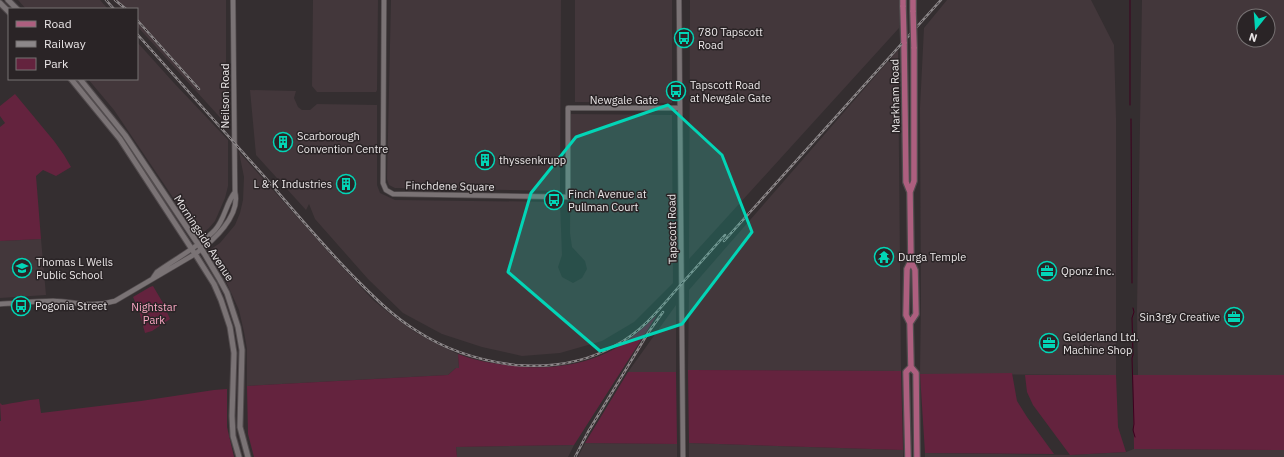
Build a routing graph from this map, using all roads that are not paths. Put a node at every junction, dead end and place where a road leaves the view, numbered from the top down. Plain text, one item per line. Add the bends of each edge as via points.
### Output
1 (8, 0) edge
2 (233, 0) edge
3 (384, 0) edge
4 (679, 0) edge
5 (903, 0) edge
6 (913, 0) edge
7 (0, 3) edge
8 (16, 8) edge
9 (8, 11) edge
10 (72, 80) edge
11 (81, 80) edge
12 (568, 108) joint
13 (679, 108) junction
14 (158, 186) junction
15 (153, 190) junction
16 (234, 192) junction
17 (910, 192) junction
18 (197, 244) junction
19 (191, 248) junction
20 (201, 249) junction
21 (195, 254) junction
22 (911, 261) junction
23 (153, 278) junction
24 (0, 304) edge
25 (910, 322) junction
26 (911, 368) junction
27 (239, 457) edge
28 (248, 457) edge
29 (683, 457) edge
30 (908, 457) edge
31 (917, 457) edge

1 - 8 main road
2 - 16 street, Neilson Road
3 - 12 street, Finchdene Square via 383,183 386,190 393,194 568,197
4 - 13 street, Tapscott Road
5 - 17 main road, Markham Road, bridge via 906,182
6 - 17 main road, Markham Road, bridge via 914,181
7 - 9 main road
10 - 15 main road, Morningside Avenue via 120,139
11 - 14 main road, Morningside Avenue via 125,135
12 - 13 street, Newgale Gate
13 - 29 street, Tapscott Road
14 - 15 main road
14 - 18 main road, Morningside Avenue
15 - 19 main road, Morningside Avenue
16 - 18 street, Neilson Road via 215,230
16 - 20 street, Neilson Road via 237,199 231,216 222,230
17 - 22 main road, Markham Road
18 - 19 street, Neilson Road
18 - 20 main road, Morningside Avenue
19 - 21 main road, Morningside Avenue
19 - 23 street, Neilson Road via 157,272
20 - 21 street, Neilson Road
20 - 28 main road, Morningside Avenue via 220,280 238,327 242,350 240,427
21 - 23 street, Neilson Road
21 - 27 main road, Morningside Avenue via 214,284 230,327 234,353 232,416
22 - 25 main road, Markham Road via 907,269 906,284 906,316
22 - 25 main road, Markham Road via 915,270 916,314
23 - 24 street via 123,298 104,305 52,301
25 - 26 main road, Markham Road
26 - 30 main road, Markham Road via 906,372
26 - 31 main road, Markham Road via 916,373

